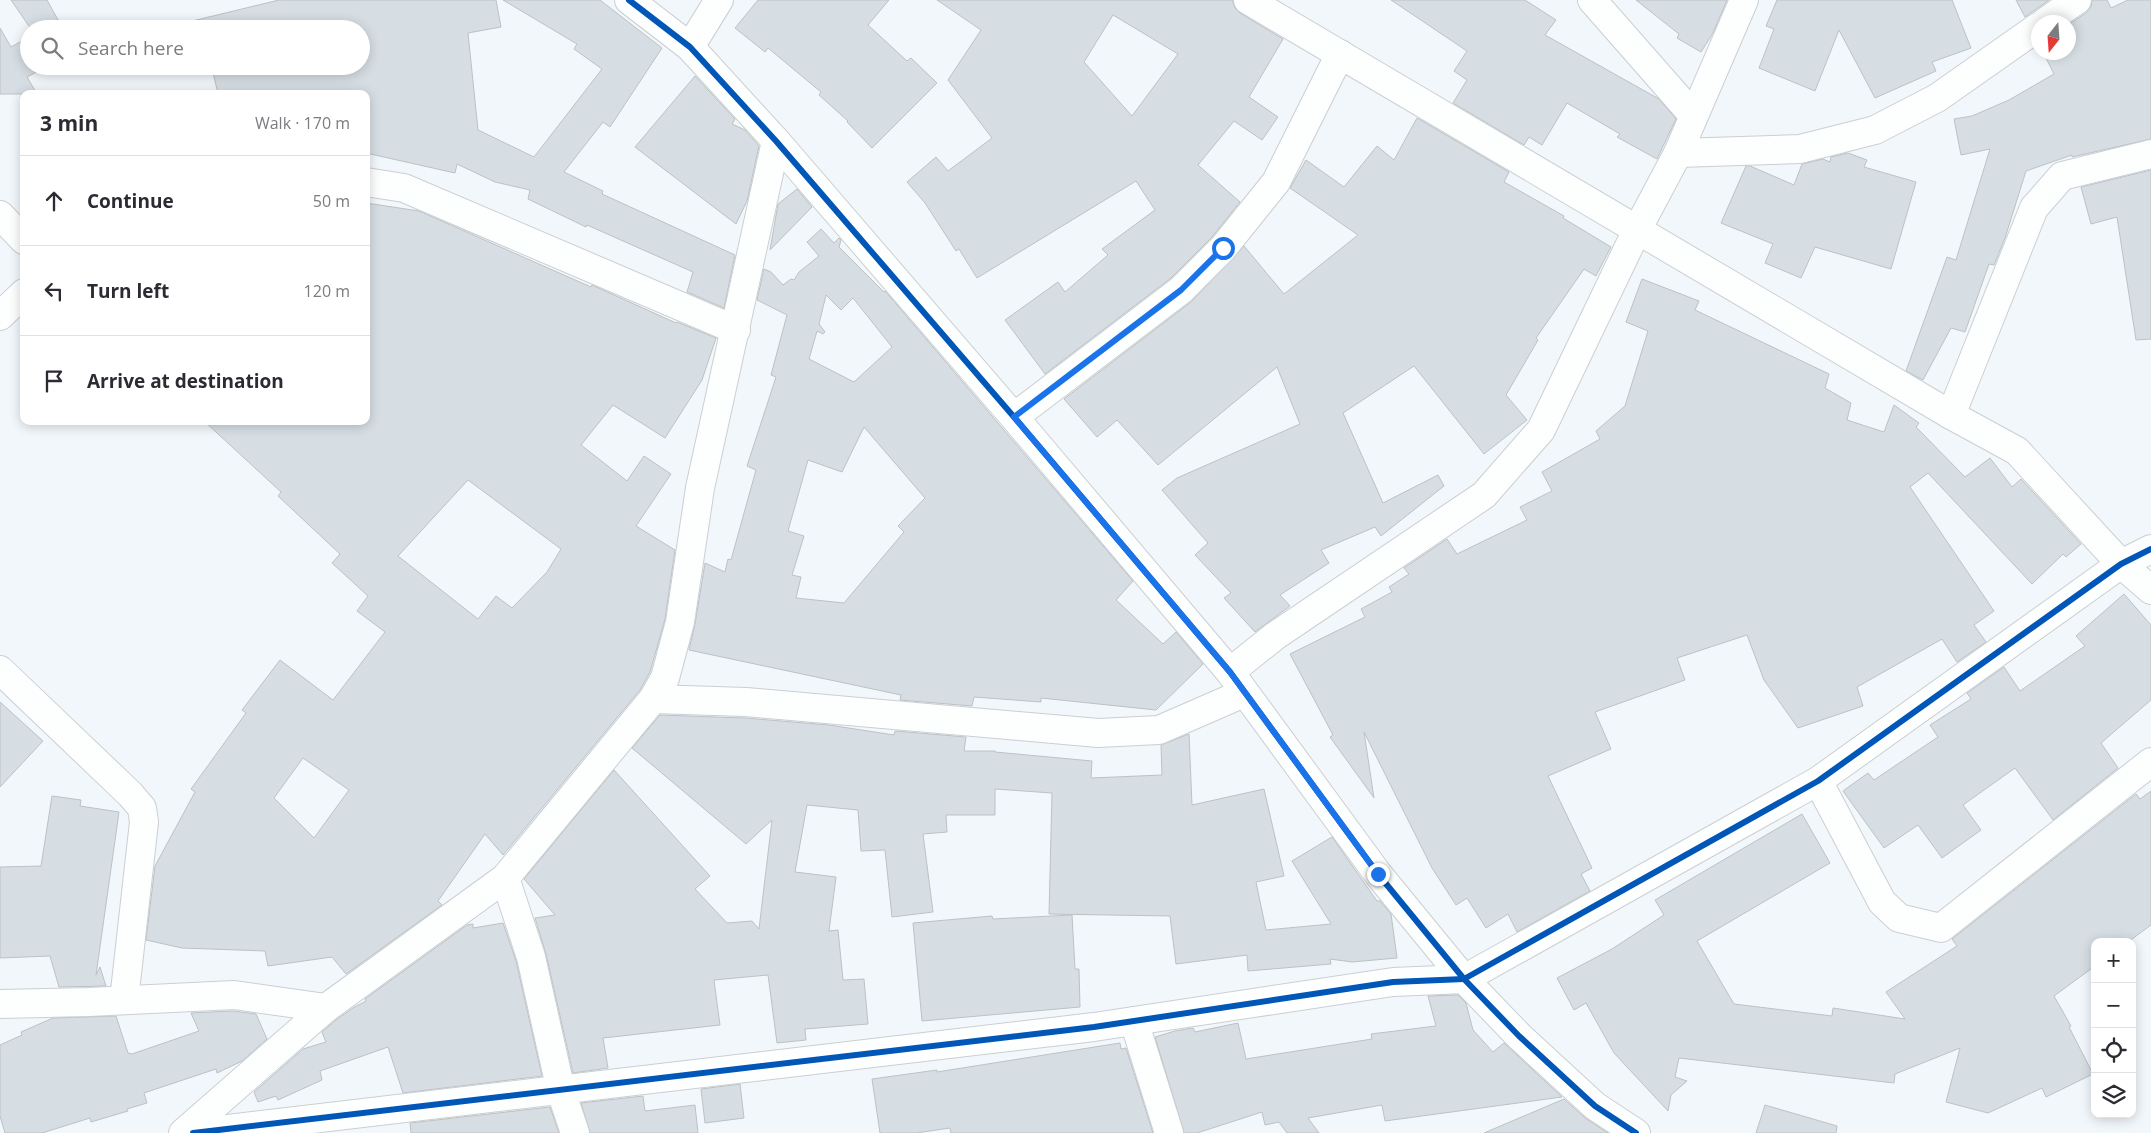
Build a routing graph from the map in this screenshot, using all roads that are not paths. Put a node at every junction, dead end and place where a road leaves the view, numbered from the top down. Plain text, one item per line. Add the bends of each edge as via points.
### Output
1 (629, 0) edge
2 (719, 0) edge
3 (1248, 0) edge
4 (1592, 0) edge
5 (1744, 0) edge
6 (2077, 0) edge
7 (2055, 15) edge
8 (2031, 32) edge
9 (690, 47) junction
10 (1340, 54) junction
11 (1693, 115) junction
12 (776, 141) junction
13 (1678, 153) junction
14 (2151, 154) edge
15 (370, 183) edge
16 (0, 215) edge
17 (1637, 230) junction
18 (20, 236) edge
19 (20, 297) edge
20 (0, 316) edge
21 (736, 330) junction
22 (1951, 415) junction
23 (1014, 417) junction
24 (2151, 549) edge
25 (2121, 564) junction
26 (2151, 590) edge
27 (0, 670) edge
28 (1237, 682) junction
29 (653, 699) junction
30 (2151, 762) edge
31 (1818, 781) junction
32 (504, 878) junction
33 (1464, 978) junction
34 (124, 1000) junction
35 (0, 1004) edge
36 (326, 1008) junction
37 (1134, 1021) junction
38 (561, 1091) junction
39 (184, 1133) edge
40 (193, 1133) edge
41 (575, 1133) edge
42 (1169, 1133) edge
43 (1636, 1133) edge

1 - 9 street
2 - 9 street
3 - 10 street
4 - 11 street
5 - 11 street
6 - 7 street
8 - 13 street via 1937,98 1875,130 1800,149
9 - 12 street
10 - 17 street
10 - 23 street via 1276,182 1223,248 1181,290
11 - 13 street
12 - 21 street
12 - 23 street
13 - 17 street
14 - 22 street via 2062,176 2034,208
15 - 21 street via 404,188
16 - 18 street
17 - 22 street
17 - 28 street via 1541,430 1484,494 1275,636
19 - 20 street
21 - 29 street via 700,488 680,622 665,678
22 - 25 street via 2017,451
23 - 28 street
24 - 25 street
25 - 26 street
25 - 31 street
27 - 34 street via 142,808 144,822
28 - 29 street via 1159,730 1098,733 746,702
28 - 33 street via 1378,874
29 - 32 street
30 - 31 street via 1941,928 1900,918 1882,902
31 - 33 street
32 - 36 street
32 - 38 street via 531,957
33 - 37 street via 1393,982
33 - 43 street via 1519,1036 1595,1106
34 - 35 street
34 - 36 street via 234,995
36 - 39 street
37 - 38 street
37 - 42 street
38 - 40 street
38 - 41 street

